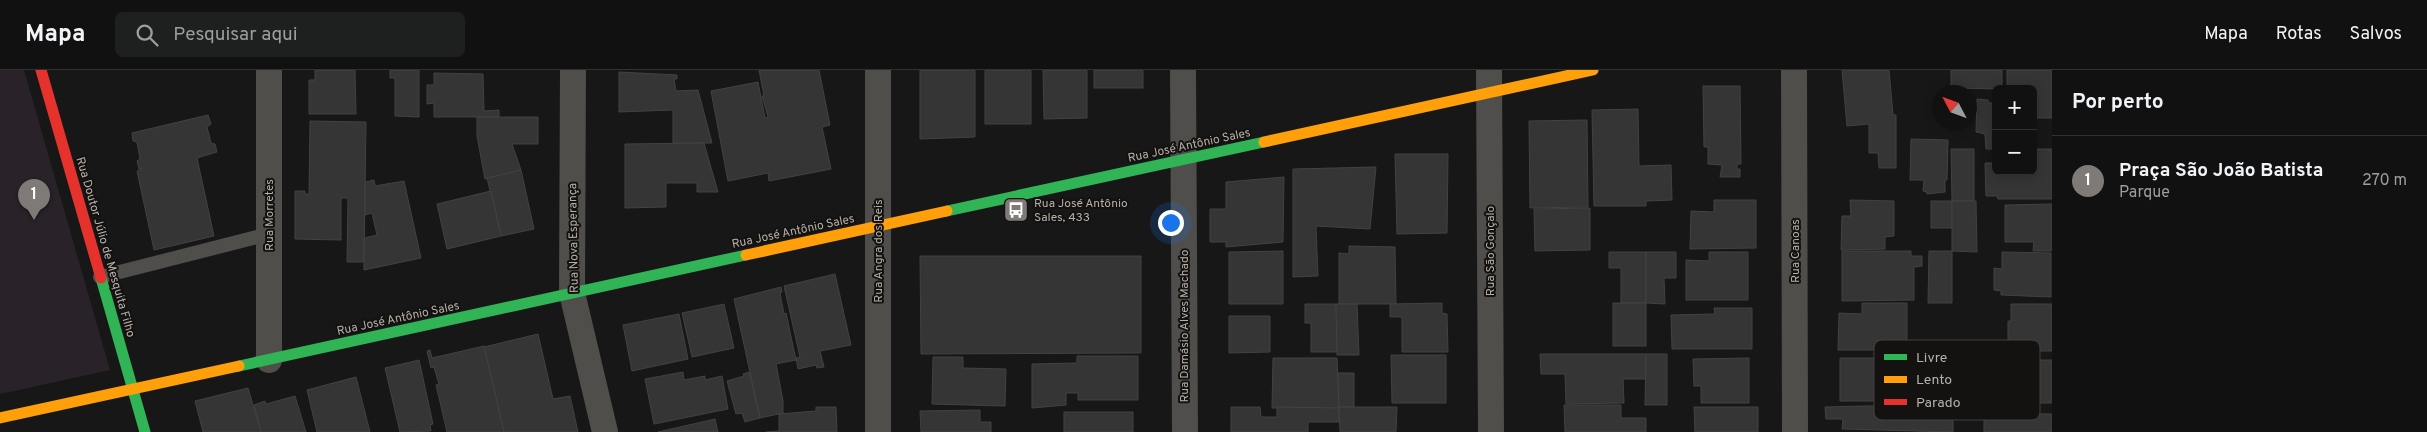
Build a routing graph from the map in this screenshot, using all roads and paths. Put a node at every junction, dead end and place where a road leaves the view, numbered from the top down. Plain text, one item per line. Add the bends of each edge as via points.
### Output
1 (41, 70) edge
2 (269, 70) edge
3 (573, 70) edge
4 (878, 70) edge
5 (1183, 70) edge
6 (1592, 70) edge
7 (1794, 70) edge
8 (1489, 81) edge
9 (1184, 160) junction
10 (878, 226) junction
11 (269, 234) junction
12 (100, 277) junction
13 (572, 293) junction
14 (269, 360) junction
15 (132, 389) junction
16 (0, 418) edge
17 (145, 432) edge
18 (605, 432) edge
19 (878, 432) edge
20 (1185, 432) edge
21 (1490, 432) edge
22 (1795, 432) edge

1 - 12 street, Rua Doutor Júlio de Mesquita Filho
2 - 11 street, Rua Morretes
3 - 13 street, Rua Nova Esperança
4 - 10 street, Rua Angra dos Reis
5 - 9 street, Rua Damásio Alves Machado
6 - 8 street, Rua José Antônio Sales
7 - 22 street, Rua Canoas
8 - 9 street, Rua José Antônio Sales
8 - 21 street, Rua São Gonçalo
9 - 10 street, Rua José Antônio Sales
9 - 20 street, Rua Damásio Alves Machado
10 - 13 street, Rua José Antônio Sales
10 - 19 street, Rua Angra dos Reis
11 - 12 lane
11 - 14 street, Rua Morretes
12 - 15 street, Rua Doutor Júlio de Mesquita Filho
13 - 14 street, Rua José Antônio Sales
13 - 18 street, Rua Nova Esperança
14 - 15 street, Rua José Antônio Sales
15 - 16 street, Rua José Antônio Sales
15 - 17 street, Rua Doutor Júlio de Mesquita Filho

